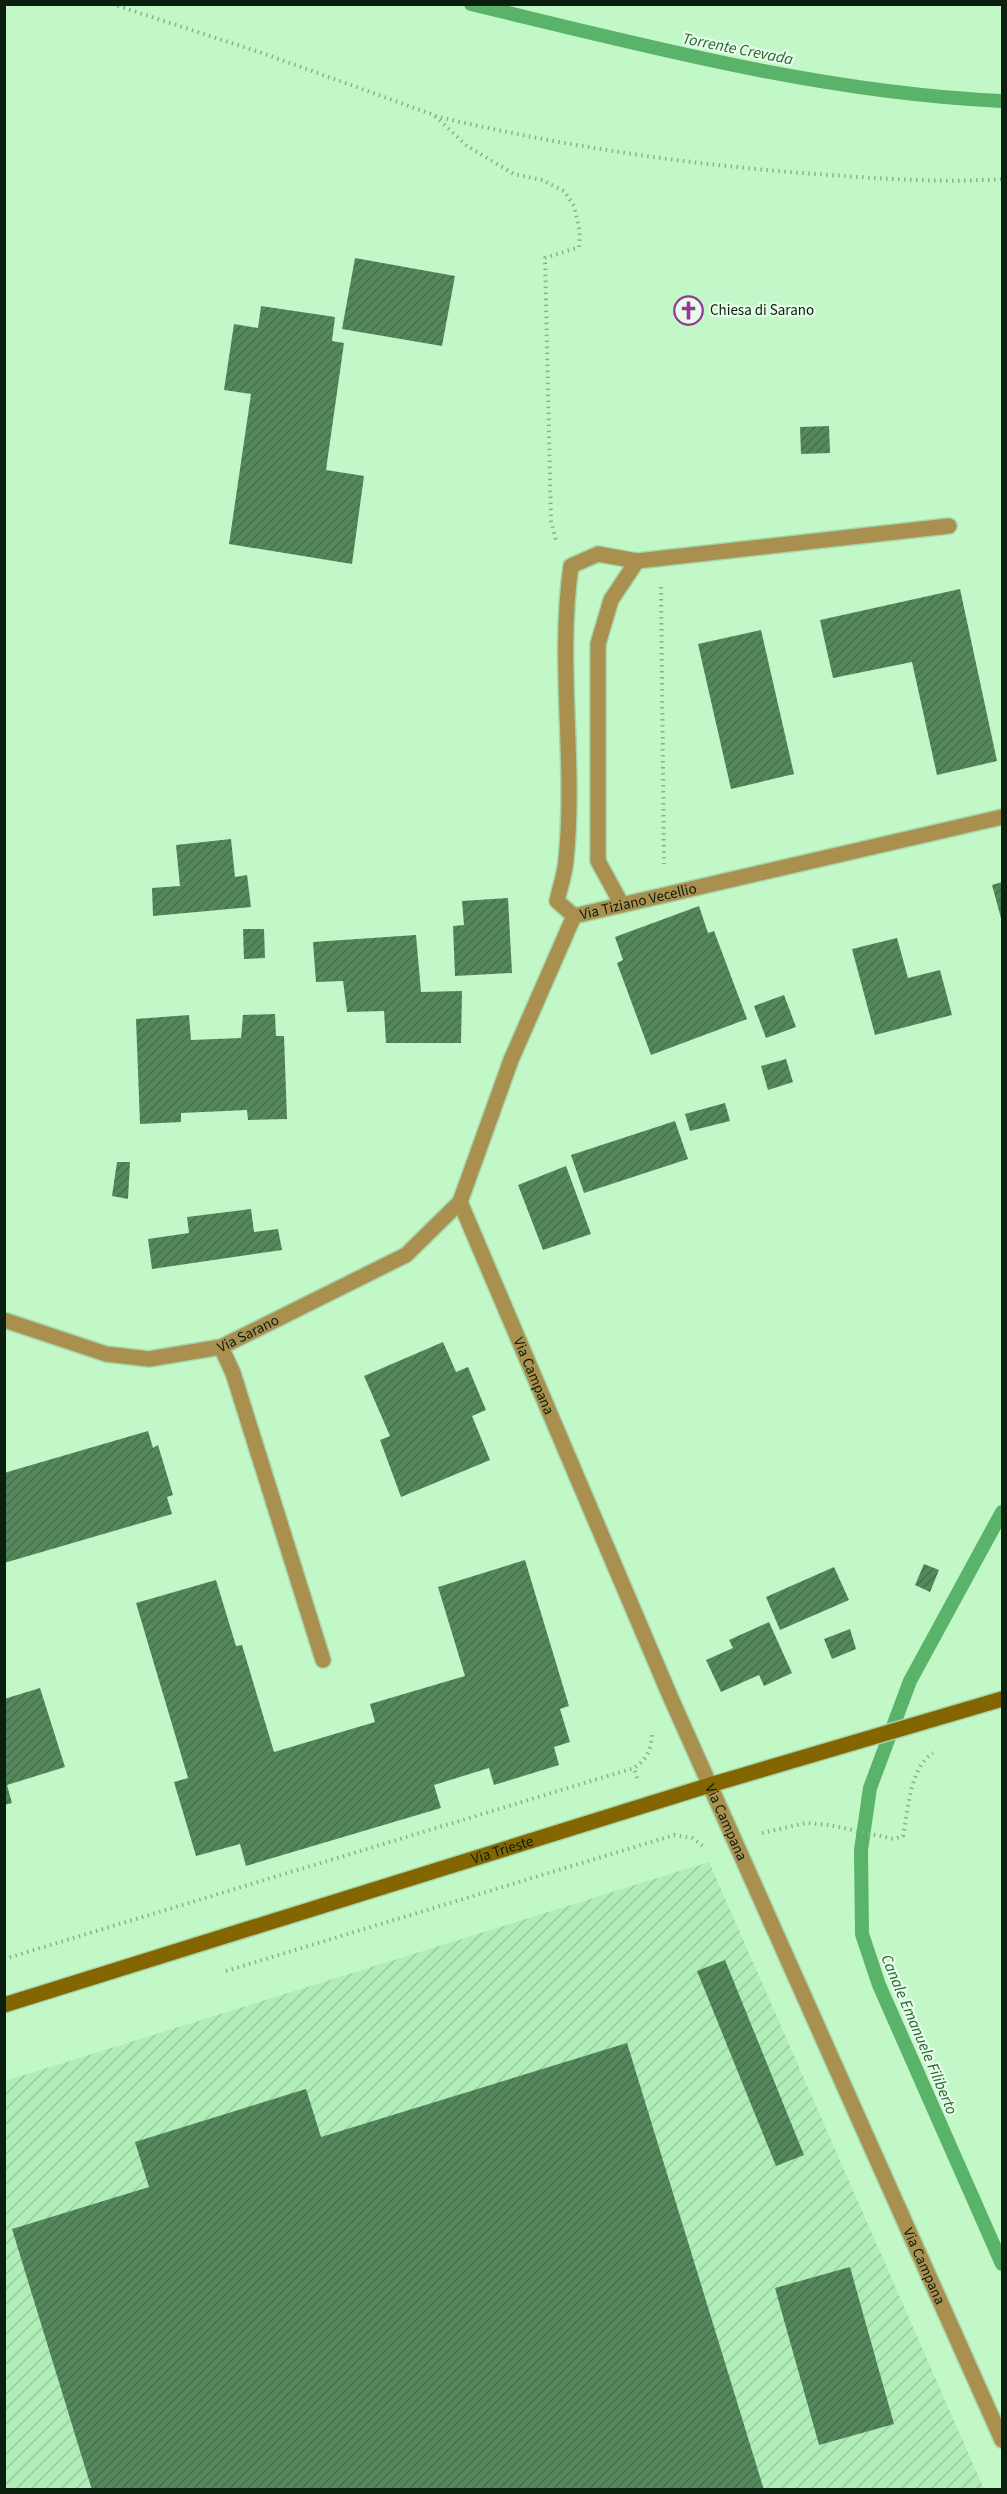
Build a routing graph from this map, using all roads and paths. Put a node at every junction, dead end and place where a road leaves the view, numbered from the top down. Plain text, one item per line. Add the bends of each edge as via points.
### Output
1 (112, 4) edge
2 (434, 116) junction
3 (1002, 179) edge
4 (949, 526) dead end
5 (661, 558) junction
6 (637, 561) junction
7 (572, 566) junction
8 (1002, 817) edge
9 (665, 895) junction
10 (622, 905) junction
11 (574, 916) junction
12 (460, 1202) junction
13 (4, 1320) edge
14 (221, 1347) junction
15 (322, 1660) dead end
16 (670, 1696) junction
17 (1002, 1699) edge
18 (939, 1750) dead end
19 (634, 1768) junction
20 (639, 1784) dead end
21 (710, 1785) junction
22 (762, 1833) dead end
23 (708, 1850) dead end
24 (4, 1959) edge
25 (222, 1972) dead end
26 (4, 2005) edge
27 (1002, 2440) edge

1 - 2 path
2 - 3 path via 516,135 707,165 897,179
2 - 7 path via 467,146 514,174 542,180 564,191 574,206 579,247 545,258 551,520 560,559
4 - 5 street
5 - 6 street
5 - 9 path
6 - 7 street via 598,554
6 - 10 street via 611,600 598,644 598,861
7 - 11 street via 566,603 566,861 557,901
8 - 9 street, Via Tiziano Vecellio
9 - 10 street, Via Tiziano Vecellio
10 - 11 street, Via Tiziano Vecellio
11 - 12 street, Via Tiziano Vecellio via 511,1060
12 - 14 street, Via Sarano via 406,1255
12 - 16 street, Via Campana
13 - 14 street, Via Sarano via 106,1354 149,1359
14 - 15 street via 233,1373
16 - 19 path via 650,1703 651,1750
16 - 21 street, Via Campana
17 - 21 street, Via Trieste
18 - 22 path via 917,1768 903,1836 894,1839 806,1823
19 - 20 path
19 - 24 path
21 - 26 street, Via Trieste
21 - 27 street, Via Campana
23 - 25 path via 692,1838 674,1836

